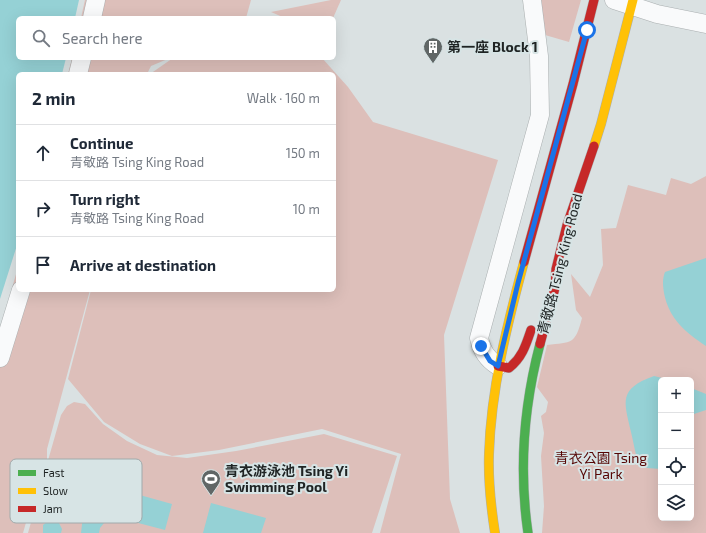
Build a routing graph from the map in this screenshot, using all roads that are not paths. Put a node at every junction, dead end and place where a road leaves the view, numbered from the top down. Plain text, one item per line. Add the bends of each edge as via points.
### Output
1 (96, 0) edge
2 (532, 0) edge
3 (594, 0) edge
4 (614, 0) edge
5 (633, 3) edge
6 (92, 16) edge
7 (706, 24) edge
8 (82, 60) edge
9 (78, 72) edge
10 (556, 269) junction
11 (546, 280) dead end
12 (19, 292) edge
13 (534, 321) dead end
14 (0, 358) edge
15 (498, 366) junction
16 (495, 533) edge
17 (528, 533) edge

1 - 6 street
2 - 15 street via 539,56 540,115 479,338 484,354
3 - 15 main road
4 - 5 street
5 - 7 street
5 - 10 main road, 青敬路 Tsing King Road via 601,124 567,225
8 - 9 street
10 - 11 main road
10 - 17 main road, 青敬路 Tsing King Road via 555,288 538,351 527,408 523,470
12 - 14 street
13 - 15 main road via 525,350 517,362 509,368
15 - 16 main road via 488,466

